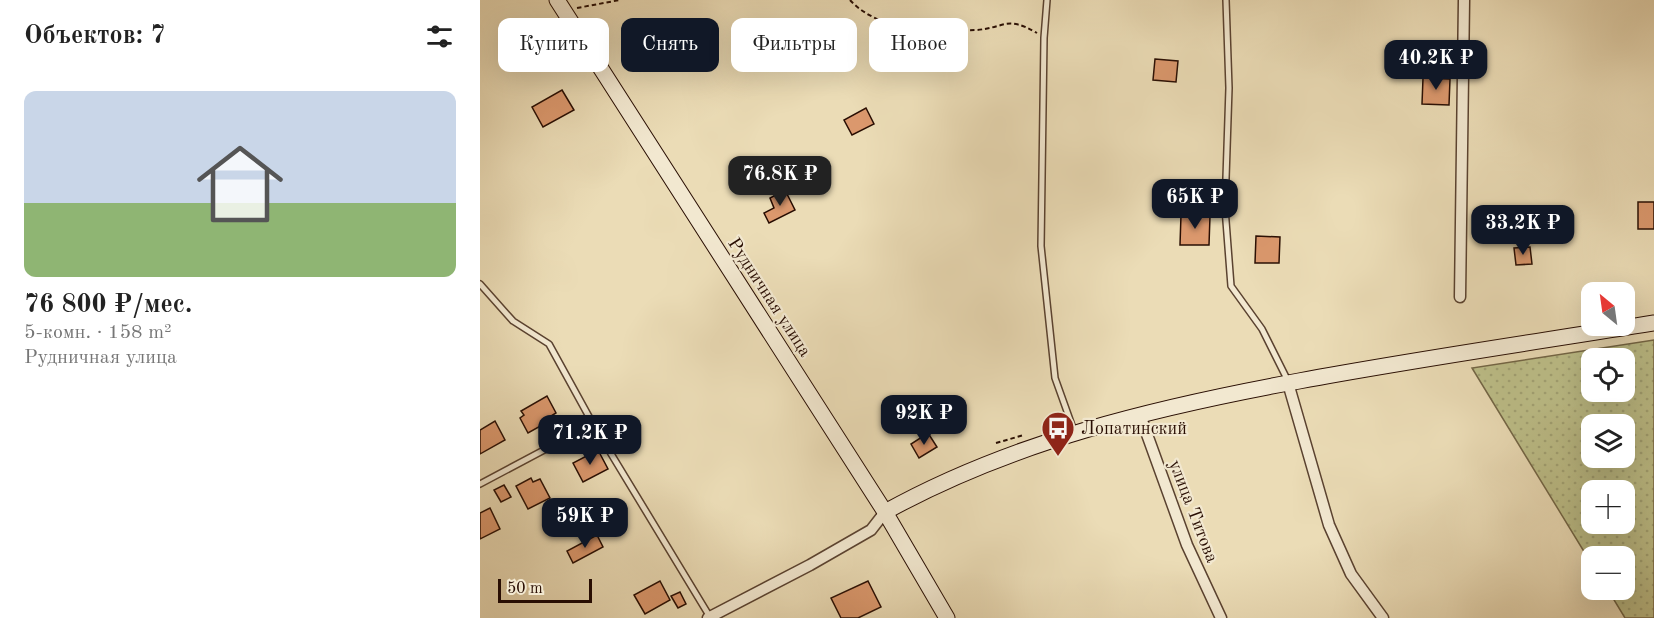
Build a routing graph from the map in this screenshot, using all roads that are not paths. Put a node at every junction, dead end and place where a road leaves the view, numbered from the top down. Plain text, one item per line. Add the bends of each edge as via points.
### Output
1 (1047, 0) edge
2 (1226, 0) edge
3 (1464, 0) edge
4 (560, 5) edge
5 (480, 284) edge
6 (1460, 297) dead end
7 (1654, 323) edge
8 (1288, 383) junction
9 (1140, 415) junction
10 (593, 424) junction
11 (1075, 433) junction
12 (480, 484) edge
13 (885, 512) junction
14 (709, 617) edge
15 (947, 618) edge
16 (1221, 618) edge
17 (1383, 618) edge

1 - 11 lane via 1041,246 1055,378
2 - 8 lane via 1229,88 1225,208 1231,286 1262,329
3 - 6 street
4 - 13 main road, Рудничная улица
5 - 10 lane via 513,321 549,344
7 - 8 main road
8 - 9 main road
8 - 17 street via 1329,525 1351,574
9 - 11 main road
9 - 16 street, улица Титова via 1187,545
10 - 12 lane
10 - 14 lane
11 - 13 main road via 953,477
13 - 14 street via 871,530
13 - 15 main road, Рудничная улица

